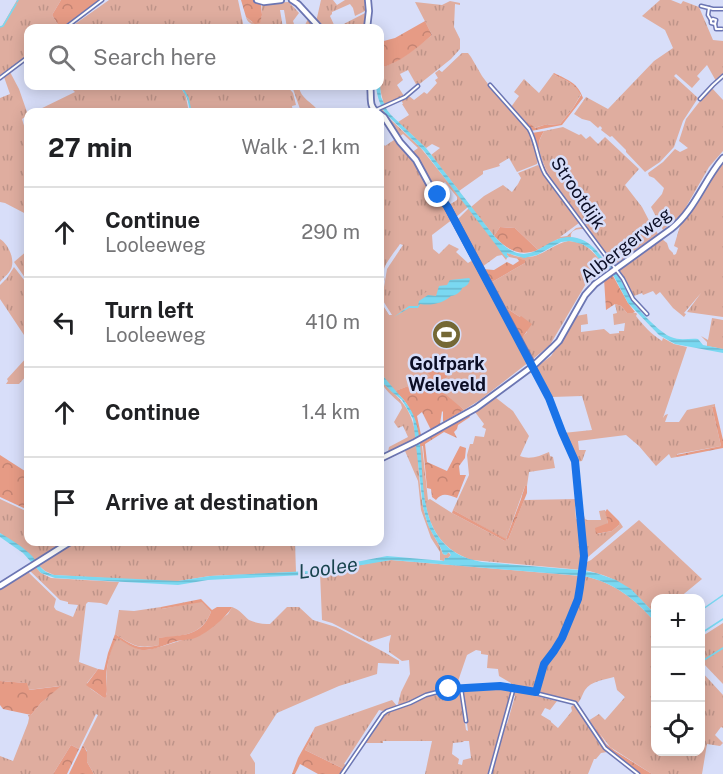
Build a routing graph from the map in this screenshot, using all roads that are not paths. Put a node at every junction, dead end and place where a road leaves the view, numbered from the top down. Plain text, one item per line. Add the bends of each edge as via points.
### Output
1 (102, 0) edge
2 (257, 0) edge
3 (281, 0) edge
4 (292, 0) edge
5 (368, 0) edge
6 (700, 6) dead end
7 (709, 8) junction
8 (723, 9) edge
9 (70, 24) edge
10 (316, 24) edge
11 (367, 24) edge
12 (716, 29) junction
13 (722, 29) edge
14 (715, 34) dead end
15 (24, 60) edge
16 (723, 76) edge
17 (0, 78) edge
18 (490, 85) dead end
19 (418, 86) dead end
20 (370, 90) edge
21 (700, 99) dead end
22 (374, 108) edge
23 (382, 108) edge
24 (384, 117) edge
25 (723, 158) edge
26 (614, 270) junction
27 (647, 314) dead end
28 (533, 365) junction
29 (384, 457) edge
30 (63, 546) edge
31 (0, 586) edge
32 (514, 687) junction
33 (461, 688) junction
34 (536, 692) junction
35 (466, 721) dead end
36 (342, 774) edge
37 (490, 774) edge
38 (638, 774) edge

1 - 9 street
2 - 3 main road
4 - 10 main road
5 - 11 main road
6 - 7 street
7 - 8 street
7 - 12 street via 708,15 715,19
12 - 13 street
12 - 14 street
15 - 17 street
16 - 21 street
18 - 26 street, Strootdijk via 529,129 545,174
19 - 23 street
20 - 22 main road
24 - 28 main road via 447,206
25 - 26 main road, Albergerweg via 682,219
26 - 27 street, Strootdijk
26 - 28 main road, Albergerweg via 589,290 559,340
28 - 29 main road, Albergerweg via 484,403
28 - 34 street via 574,457 583,550 578,599 558,645 544,664
30 - 31 main road
32 - 33 street
32 - 34 street
32 - 37 street
33 - 35 street
33 - 36 street via 426,695 387,711
34 - 38 street via 575,704 605,748

